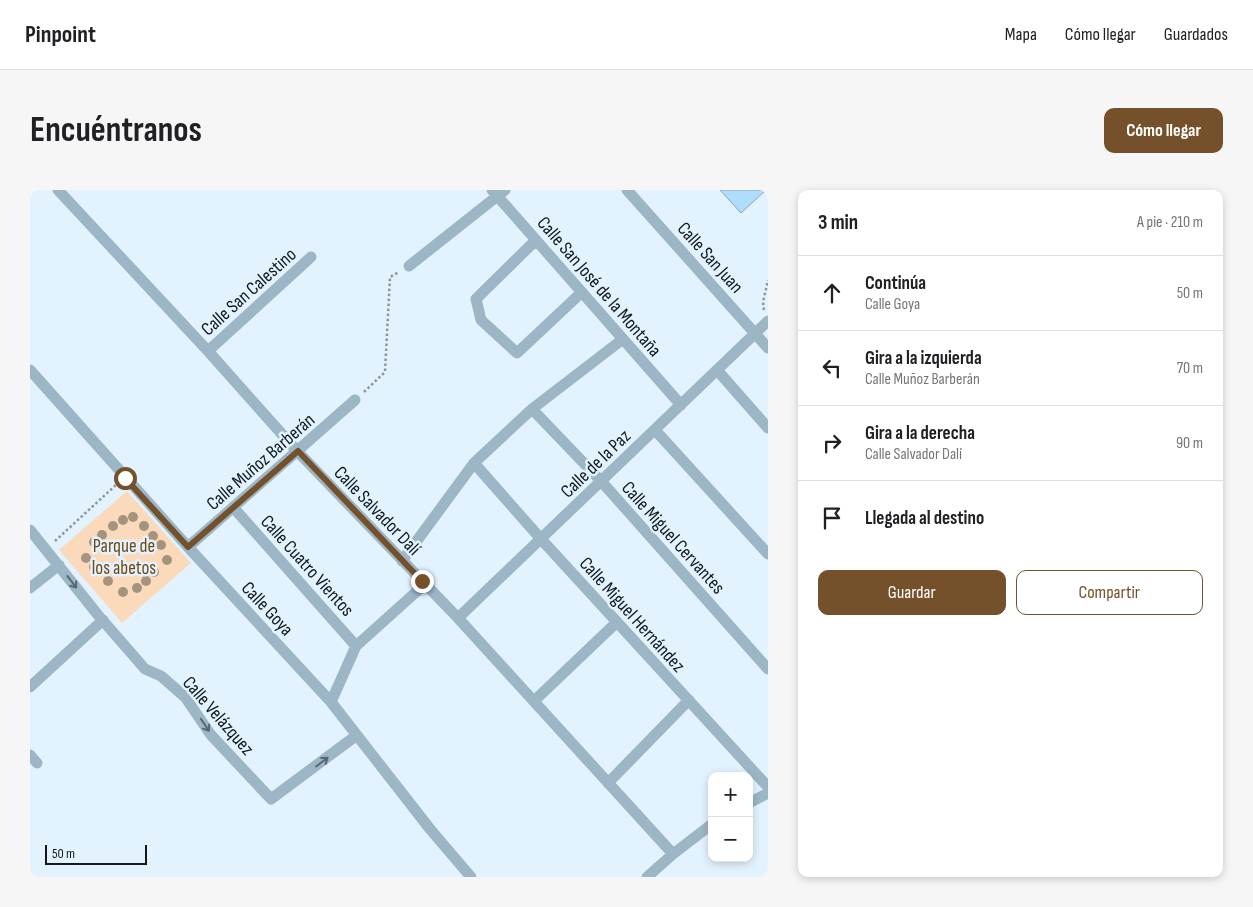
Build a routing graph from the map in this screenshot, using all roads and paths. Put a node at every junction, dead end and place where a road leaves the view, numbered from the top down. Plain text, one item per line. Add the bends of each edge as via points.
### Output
1 (58, 190) edge
2 (627, 190) edge
3 (498, 192) edge
4 (536, 240) junction
5 (311, 257) dead end
6 (409, 266) joint
7 (768, 280) edge
8 (582, 292) junction
9 (766, 323) edge
10 (755, 334) junction
11 (622, 338) junction
12 (768, 348) edge
13 (208, 351) junction
14 (30, 370) edge
15 (717, 370) junction
16 (356, 400) joint
17 (681, 405) junction
18 (532, 409) junction
19 (768, 428) edge
20 (655, 430) junction
21 (298, 451) junction
22 (474, 463) junction
23 (125, 478) junction
24 (601, 481) junction
25 (234, 507) junction
26 (30, 530) edge
27 (541, 539) junction
28 (188, 547) junction
29 (46, 549) junction
30 (768, 554) edge
31 (402, 562) junction
32 (59, 564) junction
33 (424, 584) junction
34 (30, 588) edge
35 (458, 618) junction
36 (103, 620) junction
37 (617, 622) junction
38 (356, 646) junction
39 (768, 669) edge
40 (30, 687) edge
41 (688, 700) junction
42 (534, 701) junction
43 (331, 702) junction
44 (357, 735) junction
45 (608, 783) junction
46 (768, 787) edge
47 (768, 793) edge
48 (753, 801) edge
49 (708, 827) edge
50 (673, 854) junction
51 (471, 877) edge
52 (647, 877) edge

1 - 13 street, Calle Salvador Dalí
2 - 10 street, Calle San Juan
3 - 4 street, Calle San José de la Montaña
3 - 6 street
4 - 8 street, Calle San José de la Montaña
4 - 8 street via 476,300 481,320 517,352
5 - 13 street, Calle San Calestino
6 - 16 path via 390,277 385,372
7 - 9 path via 763,302
8 - 11 street, Calle San José de la Montaña
9 - 10 street, Calle de la Paz
10 - 12 street, Calle San Juan
10 - 15 street, Calle de la Paz
11 - 17 street, Calle San José de la Montaña
11 - 18 street
13 - 21 street, Calle Salvador Dalí
14 - 23 street, Calle Goya
15 - 17 street, Calle de la Paz
15 - 19 street
16 - 21 street, Calle Muñoz Barberán
17 - 20 street, Calle de la Paz
18 - 22 street
18 - 24 street, Calle Miguel Cervantes
20 - 24 street, Calle de la Paz
20 - 30 street
21 - 25 street, Calle Muñoz Barberán
21 - 31 street, Calle Salvador Dalí
22 - 27 street, Calle Miguel Hernández
22 - 31 street
23 - 28 street, Calle Goya
23 - 29 path
24 - 27 street, Calle de la Paz
24 - 39 street, Calle Miguel Cervantes
25 - 28 street, Calle Muñoz Barberán
25 - 38 street, Calle Cuatro Vientos
26 - 29 street, Calle Velázquez
27 - 35 street, Calle de la Paz
27 - 37 street, Calle Miguel Hernández
28 - 43 street, Calle Goya
29 - 32 street, Calle Velázquez
31 - 33 street, Calle Salvador Dalí
32 - 34 street
32 -> 36 street, Calle Velázquez
33 - 35 street, Calle Salvador Dalí
33 - 38 street
35 - 42 street, Calle Salvador Dalí
36 - 40 street
36 -> 44 street, Calle Velázquez via 145,669 161,676 185,697 211,735 271,799
37 - 41 street, Calle Miguel Hernández
37 - 42 street
38 - 43 street
41 - 45 street
41 - 46 street, Calle Miguel Hernández
42 - 45 street, Calle Salvador Dalí
43 - 44 street, Calle Goya
44 - 51 street, Calle Goya
45 - 50 street, Calle Salvador Dalí
47 - 48 street
49 - 50 street
50 - 52 street

